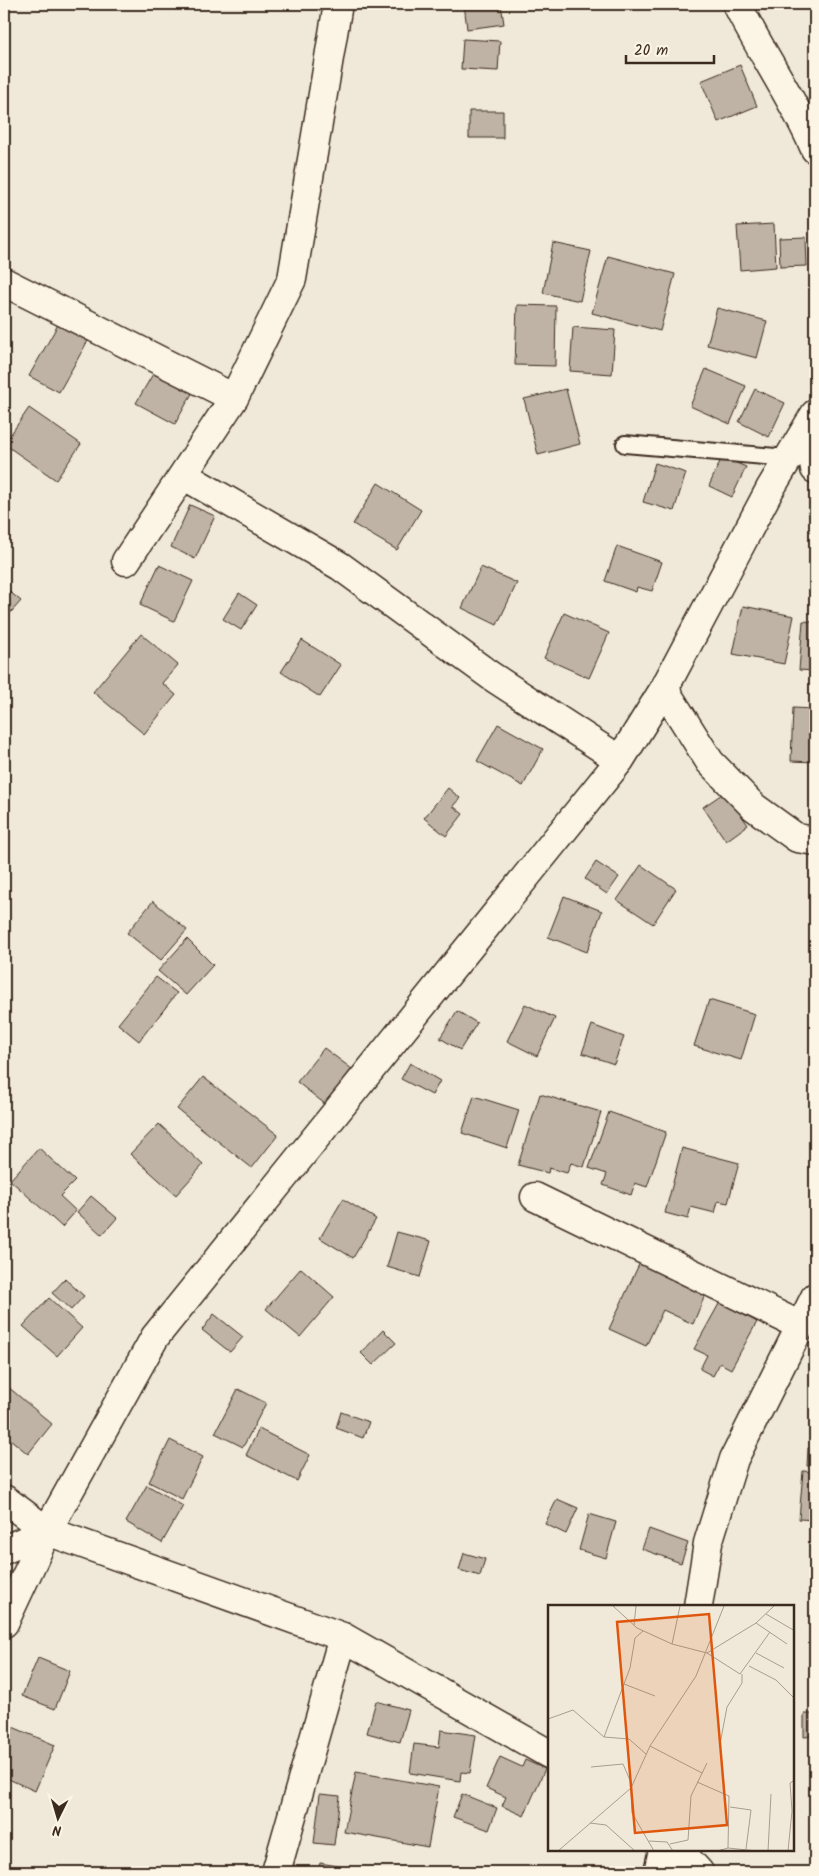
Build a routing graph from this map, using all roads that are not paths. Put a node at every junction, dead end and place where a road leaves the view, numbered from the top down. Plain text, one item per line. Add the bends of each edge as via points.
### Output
1 (338, 4) edge
2 (738, 4) edge
3 (815, 149) edge
4 (4, 282) edge
5 (234, 398) junction
6 (812, 421) edge
7 (625, 444) dead end
8 (787, 458) junction
9 (815, 469) edge
10 (183, 475) junction
11 (126, 561) dead end
12 (664, 689) junction
13 (620, 760) junction
14 (815, 841) edge
15 (535, 1197) dead end
16 (815, 1297) edge
17 (801, 1326) junction
18 (4, 1499) edge
19 (47, 1530) junction
20 (4, 1550) edge
21 (698, 1605) edge
22 (4, 1624) edge
23 (343, 1637) junction
24 (548, 1753) edge
25 (663, 1851) edge
26 (680, 1851) edge
27 (276, 1872) edge
28 (658, 1872) edge
29 (699, 1872) edge

1 - 5 street via 292,279
2 - 3 street via 801,116
4 - 5 street
5 - 10 street
6 - 8 street
6 - 9 street
7 - 8 lane
8 - 12 street
10 - 11 street
10 - 13 street via 340,566 491,676
12 - 13 street
12 - 14 street via 710,762 754,807 797,838
13 - 19 street via 155,1337
15 - 17 street
16 - 17 street
17 - 21 street via 734,1459 708,1543
18 - 19 street
19 - 20 street
19 - 22 street
19 - 23 street
23 - 24 street
23 - 27 street
25 - 28 street
26 - 29 street

